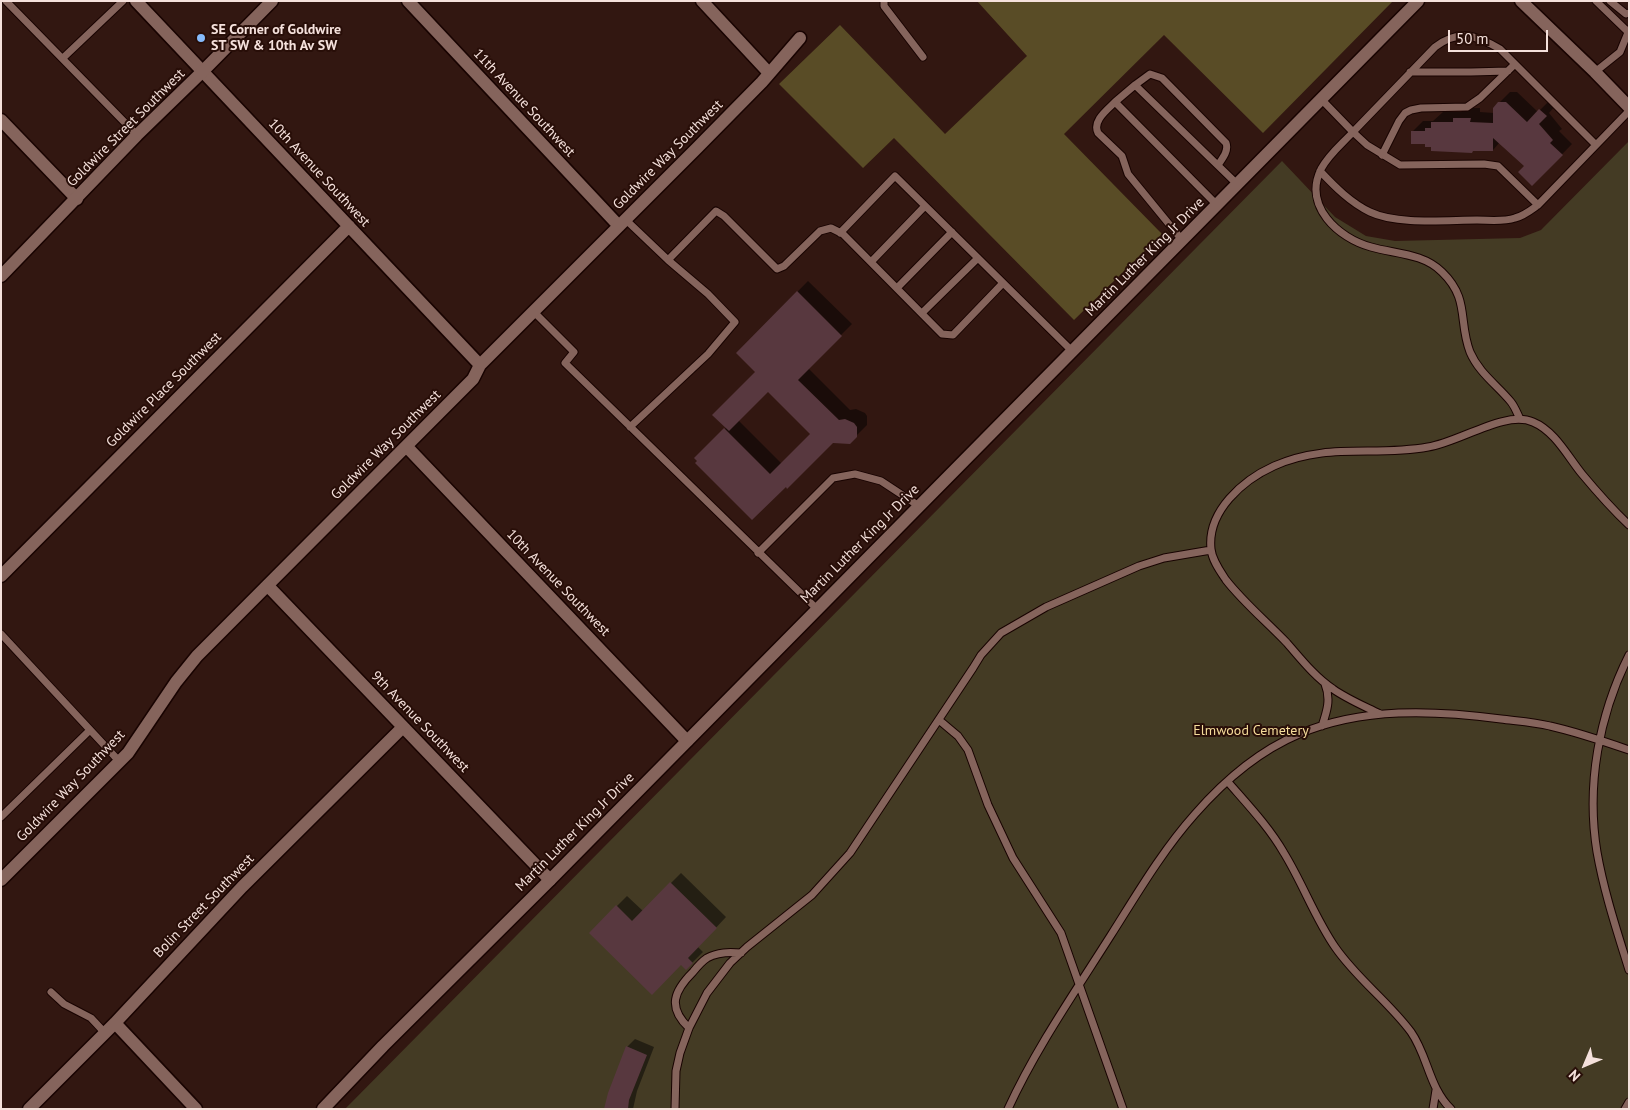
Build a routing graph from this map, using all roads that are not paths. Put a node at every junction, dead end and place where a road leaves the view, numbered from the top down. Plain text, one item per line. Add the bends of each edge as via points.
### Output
1 (6, 1) edge
2 (122, 1) edge
3 (136, 1) edge
4 (272, 1) edge
5 (408, 1) edge
6 (702, 1) edge
7 (884, 1) edge
8 (1406, 1) edge
9 (1418, 1) edge
10 (1522, 1) edge
11 (1596, 1) edge
12 (1610, 1) edge
13 (1629, 13) edge
14 (1395, 25) junction
15 (1628, 30) edge
16 (800, 38) dead end
17 (923, 57) dead end
18 (63, 58) junction
19 (1515, 64) junction
20 (203, 71) junction
21 (1508, 71) junction
22 (1410, 72) junction
23 (1595, 72) junction
24 (769, 73) junction
25 (1135, 85) junction
26 (1321, 100) junction
27 (1115, 102) junction
28 (1629, 109) edge
29 (1, 120) edge
30 (1354, 132) junction
31 (137, 135) junction
32 (1596, 145) junction
33 (1382, 155) junction
34 (1218, 165) junction
35 (1320, 171) junction
36 (1238, 184) junction
37 (77, 199) junction
38 (1217, 205) junction
39 (1538, 205) junction
40 (925, 206) junction
41 (622, 222) junction
42 (349, 226) junction
43 (952, 232) junction
44 (840, 233) junction
45 (1182, 240) junction
46 (978, 258) junction
47 (668, 260) junction
48 (871, 262) junction
49 (1, 276) edge
50 (1004, 283) junction
51 (896, 288) junction
52 (534, 312) junction
53 (922, 313) junction
54 (1072, 351) junction
55 (480, 366) junction
56 (1520, 418) junction
57 (630, 427) junction
58 (407, 447) junction
59 (919, 506) junction
60 (1629, 525) edge
61 (1211, 550) junction
62 (758, 553) junction
63 (1, 576) edge
64 (268, 586) junction
65 (817, 610) junction
66 (1, 634) edge
67 (1629, 655) edge
68 (1324, 682) junction
69 (1381, 714) junction
70 (939, 720) junction
71 (403, 726) junction
72 (1322, 726) junction
73 (90, 730) junction
74 (1600, 740) junction
75 (687, 741) junction
76 (1629, 750) edge
77 (119, 761) junction
78 (1228, 782) junction
79 (1, 817) edge
80 (1, 880) edge
81 (550, 880) junction
82 (741, 953) junction
83 (1629, 970) edge
84 (1079, 985) junction
85 (51, 992) dead end
86 (115, 1023) junction
87 (689, 1028) junction
88 (105, 1032) junction
89 (1436, 1090) junction
90 (1629, 1102) edge
91 (29, 1109) edge
92 (196, 1109) edge
93 (323, 1109) edge
94 (676, 1109) edge
95 (1008, 1109) edge
96 (1123, 1109) edge
97 (1433, 1109) edge
98 (1451, 1109) edge
99 (1625, 1109) edge

1 - 18 lane
2 - 18 lane
3 - 20 street, 10th Avenue Southwest
4 - 20 street, Goldwire Street Southwest
5 - 41 street, 11th Avenue Southwest
6 - 24 street
7 - 17 lane via 884,6
8 - 14 street
9 - 14 street, Martin Luther King Jr Drive
10 - 23 street
11 - 15 lane
12 - 13 lane
14 - 26 street, Martin Luther King Jr Drive
15 - 23 lane via 1620,52
16 - 24 street, Goldwire Way Southwest
18 - 31 lane
19 - 21 lane
19 - 22 lane via 1500,49 1482,39 1455,36 1435,47
19 - 32 lane
20 - 31 street, Goldwire Street Southwest
20 - 42 street, 10th Avenue Southwest
21 - 22 lane
21 - 33 lane via 1467,107 1421,108 1405,113
22 - 30 lane
23 - 28 street
24 - 41 street, Goldwire Way Southwest
25 - 27 lane
25 - 34 lane
25 - 34 lane via 1150,74 1162,78 1228,146
26 - 30 lane
26 - 36 street, Martin Luther King Jr Drive
27 - 38 lane
27 - 45 lane via 1095,128 1122,156 1128,174
28 - 32 lane
29 - 37 street
30 - 33 lane
30 - 35 lane via 1327,158
31 - 37 street, Goldwire Street Southwest
32 - 39 lane
33 - 39 lane via 1400,165 1498,166
34 - 36 lane
35 - 39 lane via 1355,203 1388,218 1507,220 1528,213
35 - 56 lane via 1316,194 1323,215 1331,225 1370,247 1432,263 1450,281 1462,303 1470,353 1484,374 1512,403
36 - 38 street, Martin Luther King Jr Drive
37 - 49 street, Goldwire Street Southwest
38 - 45 street, Martin Luther King Jr Drive
40 - 43 lane
40 - 44 lane via 895,176
40 - 48 lane
41 - 47 lane
41 - 52 street, Goldwire Way Southwest
42 - 55 street, 10th Avenue Southwest
42 - 63 street, Goldwire Place Southwest
43 - 46 lane
43 - 51 lane
44 - 47 lane via 831,228 820,231 777,269 716,211
44 - 48 lane
45 - 54 street, Martin Luther King Jr Drive
46 - 50 lane
46 - 53 lane
47 - 57 lane via 708,294 734,322 708,354
48 - 51 lane
50 - 53 lane via 953,335 942,334
50 - 54 lane
51 - 53 lane
52 - 55 street, Goldwire Way Southwest
52 - 57 lane via 574,352 564,363
54 - 59 street, Martin Luther King Jr Drive
55 - 58 street, Goldwire Way Southwest via 473,379
56 - 60 lane via 1548,431 1604,500
56 - 61 lane via 1508,419 1429,447 1322,452 1272,467 1245,484 1226,504 1218,516
57 - 62 lane
58 - 64 street, Goldwire Way Southwest
58 - 75 street, 10th Avenue Southwest
59 - 62 lane via 881,481 855,474 833,478
59 - 65 street, Martin Luther King Jr Drive
61 - 68 lane via 1227,581
61 - 70 lane via 1139,566 1011,626 981,655
62 - 65 lane
64 - 71 street, 9th Avenue Southwest
64 - 77 street, Goldwire Way Southwest via 198,656
65 - 75 street, Martin Luther King Jr Drive
66 - 73 lane
67 - 74 lane via 1615,686
68 - 69 lane
68 - 72 lane via 1328,702
69 - 72 lane
69 - 74 lane via 1483,716 1548,726
70 - 82 lane via 850,854 812,895
70 - 84 lane via 958,736 968,750 999,830 1061,933
71 - 81 street, 9th Avenue Southwest
71 - 86 street, Bolin Street Southwest via 242,887
72 - 78 lane via 1262,754
73 - 77 lane
73 - 79 lane
74 - 76 lane
74 - 83 lane via 1593,788 1594,828 1603,881
75 - 81 street, Martin Luther King Jr Drive
77 - 80 street, Goldwire Way Southwest
78 - 84 lane via 1196,813 1166,850
78 - 89 lane via 1284,852 1324,931 1346,962 1411,1032
81 - 93 street, Martin Luther King Jr Drive
82 - 87 lane via 707,993
82 - 87 lane via 726,952 706,959 678,989 676,1008 680,1019
84 - 95 lane
84 - 96 lane
85 - 88 lane via 64,1004 92,1018
86 - 88 street, Bolin Street Southwest
86 - 92 street
87 - 94 lane via 676,1071
88 - 91 street, Bolin Street Southwest
89 - 97 lane
89 - 98 lane
90 - 99 lane

